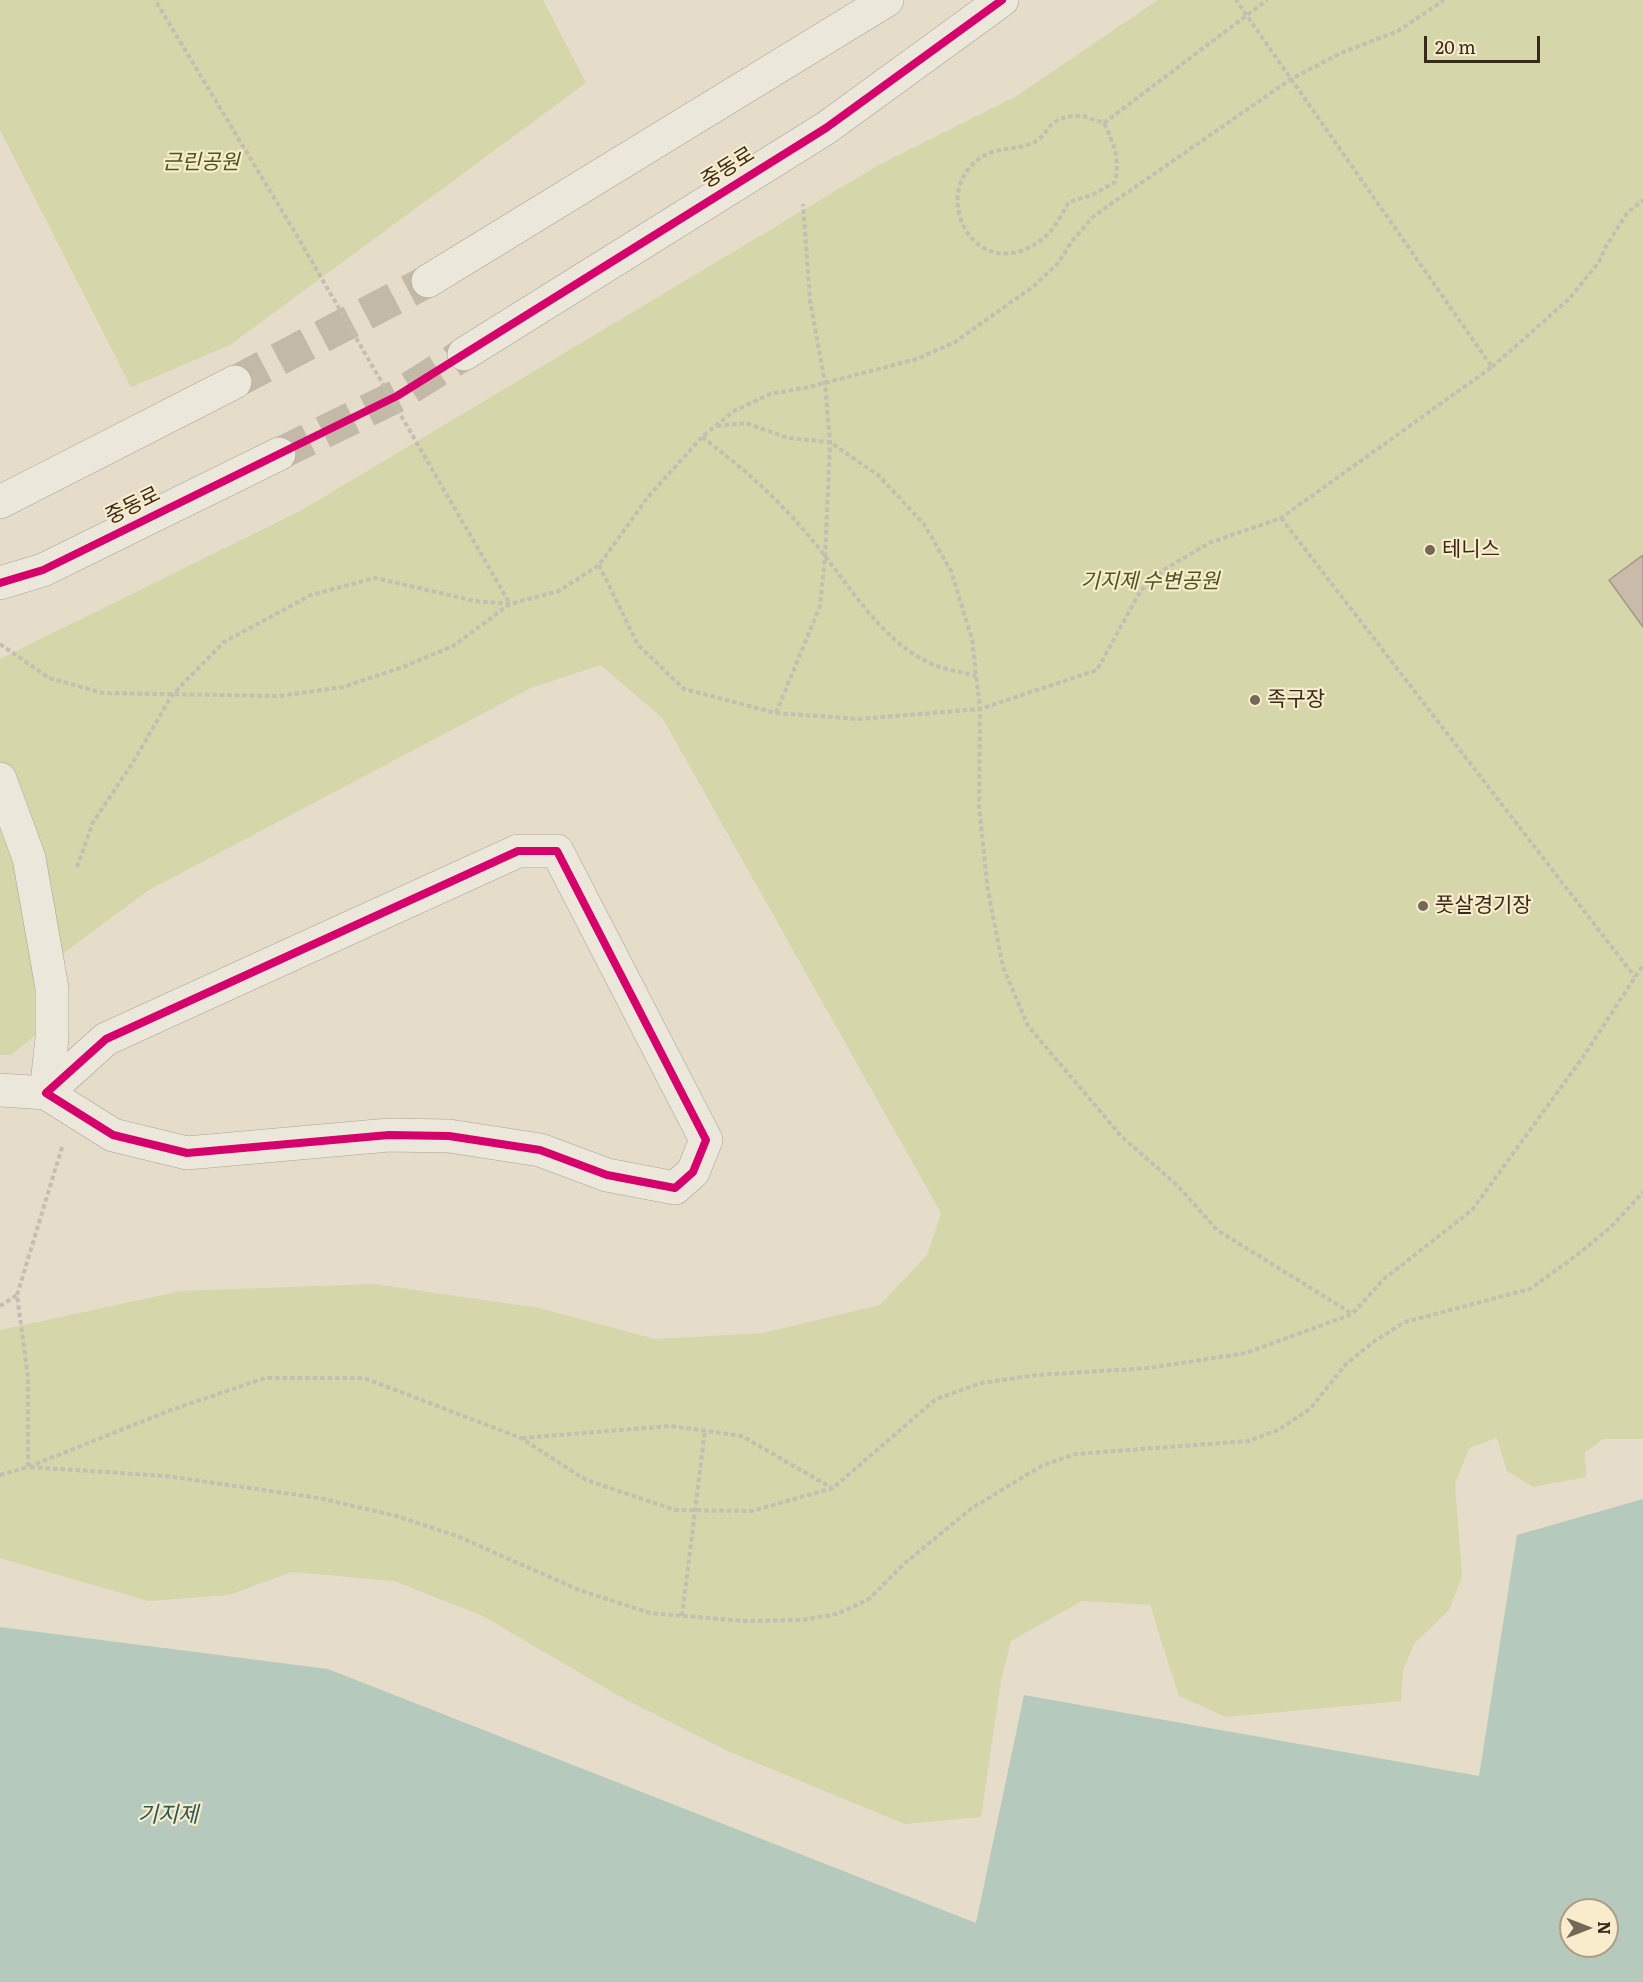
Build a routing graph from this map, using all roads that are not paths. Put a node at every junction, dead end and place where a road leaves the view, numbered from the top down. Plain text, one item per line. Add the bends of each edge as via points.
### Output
1 (887, 0) edge
2 (1002, 0) edge
3 (428, 281) tunnel mouth
4 (464, 354) tunnel mouth
5 (235, 382) tunnel mouth
6 (279, 454) tunnel mouth
7 (0, 502) edge
8 (0, 583) edge
9 (0, 779) edge
10 (0, 1090) edge
11 (46, 1093) junction

1 - 3 street
2 - 4 street, 중동로 via 826,128
5 - 7 street
6 - 8 street, 중동로 via 43,570
9 - 11 street via 29,858 52,988
10 - 11 street
11 - 11 street via 113,1135 187,1153 388,1135 449,1136 540,1150 607,1176 675,1188 693,1172 706,1140 557,851 519,851 105,1039

